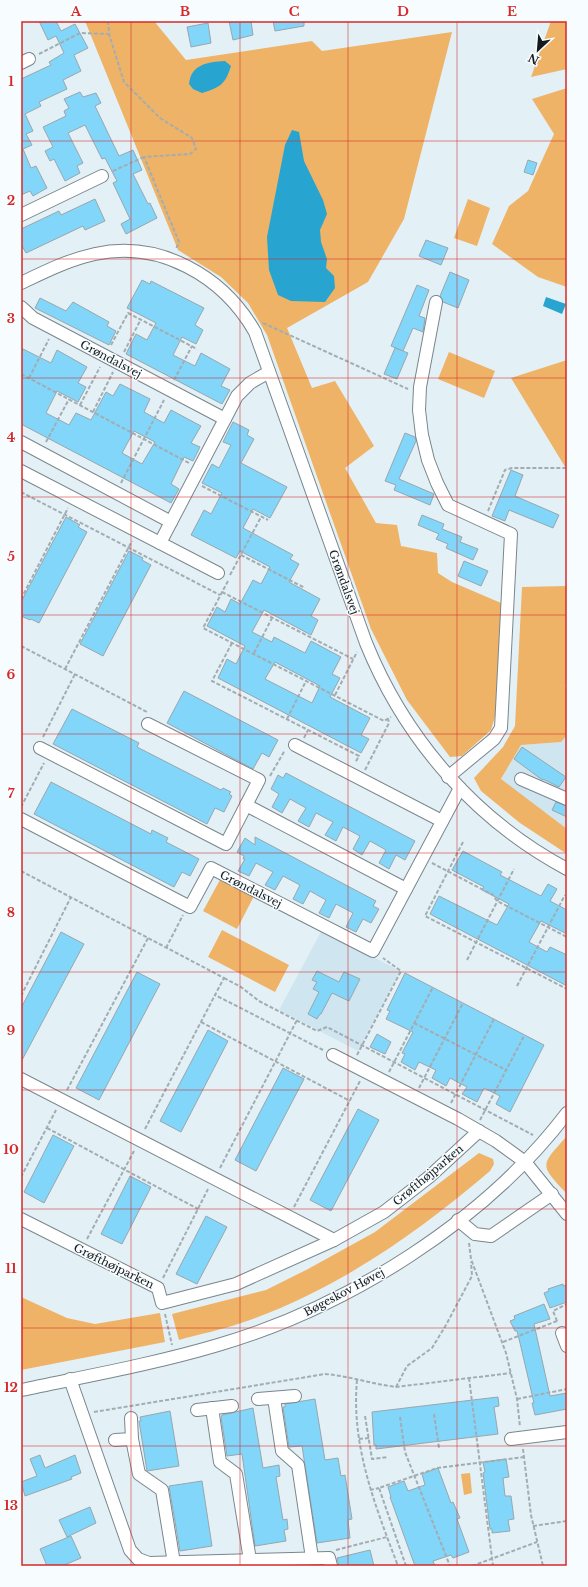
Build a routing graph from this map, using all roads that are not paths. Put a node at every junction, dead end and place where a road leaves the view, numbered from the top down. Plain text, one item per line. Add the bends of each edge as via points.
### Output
1 (102, 176) road end
2 (21, 215) edge
3 (21, 283) edge
4 (436, 302) dead end
5 (21, 307) edge
6 (269, 372) junction
7 (225, 419) junction
8 (26, 445) edge
9 (21, 471) edge
10 (171, 522) junction
11 (160, 544) junction
12 (218, 573) dead end
13 (148, 724) road end
14 (295, 745) road end
15 (44, 751) road end
16 (448, 777) junction
17 (521, 779) dead end
18 (460, 788) junction
19 (567, 799) edge
20 (246, 805) junction
21 (21, 819) edge
22 (442, 821) junction
23 (567, 869) edge
24 (406, 889) junction
25 (333, 1055) road end
26 (21, 1079) edge
27 (567, 1113) edge
28 (477, 1130) junction
29 (525, 1162) junction
30 (552, 1194) junction
31 (567, 1214) edge
32 (21, 1219) edge
33 (458, 1220) junction
34 (334, 1240) junction
35 (562, 1333) road end
36 (567, 1346) edge
37 (70, 1380) junction
38 (21, 1390) edge
39 (295, 1396) dead end
40 (274, 1398) junction
41 (258, 1399) dead end
42 (232, 1406) dead end
43 (212, 1408) junction
44 (197, 1410) dead end
45 (131, 1418) dead end
46 (566, 1435) edge
47 (132, 1438) junction
48 (516, 1439) road end
49 (115, 1440) dead end
50 (312, 1558) junction
51 (250, 1560) junction
52 (174, 1562) junction
53 (330, 1562) edge
54 (265, 1563) edge
55 (201, 1564) edge
56 (149, 1565) edge

1 - 2 street
3 - 6 street, Grøndalsvej via 73,260 108,252 138,252 170,259 200,273 222,289 240,308 250,324
4 - 16 street via 419,410 428,460 448,505 511,534 501,728 494,738
5 - 7 street, Grøndalsvej via 33,318
6 - 7 street via 243,388
6 - 16 street, Grøndalsvej via 375,665 401,712
7 - 10 street
8 - 10 street
9 - 11 street
10 - 11 street
11 - 12 street
13 - 20 street via 259,780
14 - 22 street
15 - 20 street via 226,844
16 - 18 street, Grøndalsvej
17 - 19 street
18 - 22 street
18 - 23 street, Grøndalsvej via 516,837
20 - 24 street
21 - 24 street, Grøndalsvej via 190,907 211,868 373,951
22 - 24 street
25 - 28 street
26 - 34 street
27 - 29 street, Bøgeskov Høvej
28 - 29 street
28 - 34 street, Grøfthøjparken via 429,1177 384,1212
29 - 30 street
29 - 33 street, Bøgeskov Høvej
30 - 31 street
30 - 33 street via 491,1236 472,1233
32 - 34 street, Grøfthøjparken via 158,1288 162,1303 236,1284
33 - 37 street, Bøgeskov Høvej via 378,1275 336,1298 260,1331 175,1356
35 - 36 street
37 - 38 street, Bøgeskov Høvej
37 - 56 street via 130,1550
39 - 40 street
40 - 41 street
40 - 50 street via 282,1451 298,1465
42 - 43 street
43 - 44 street
43 - 51 street via 220,1462 236,1474
45 - 47 street
46 - 48 street
47 - 49 street
47 - 52 street via 139,1474 162,1490
50 - 53 street
50 - 54 street
51 - 54 street
51 - 55 street
52 - 55 street
52 - 56 street

